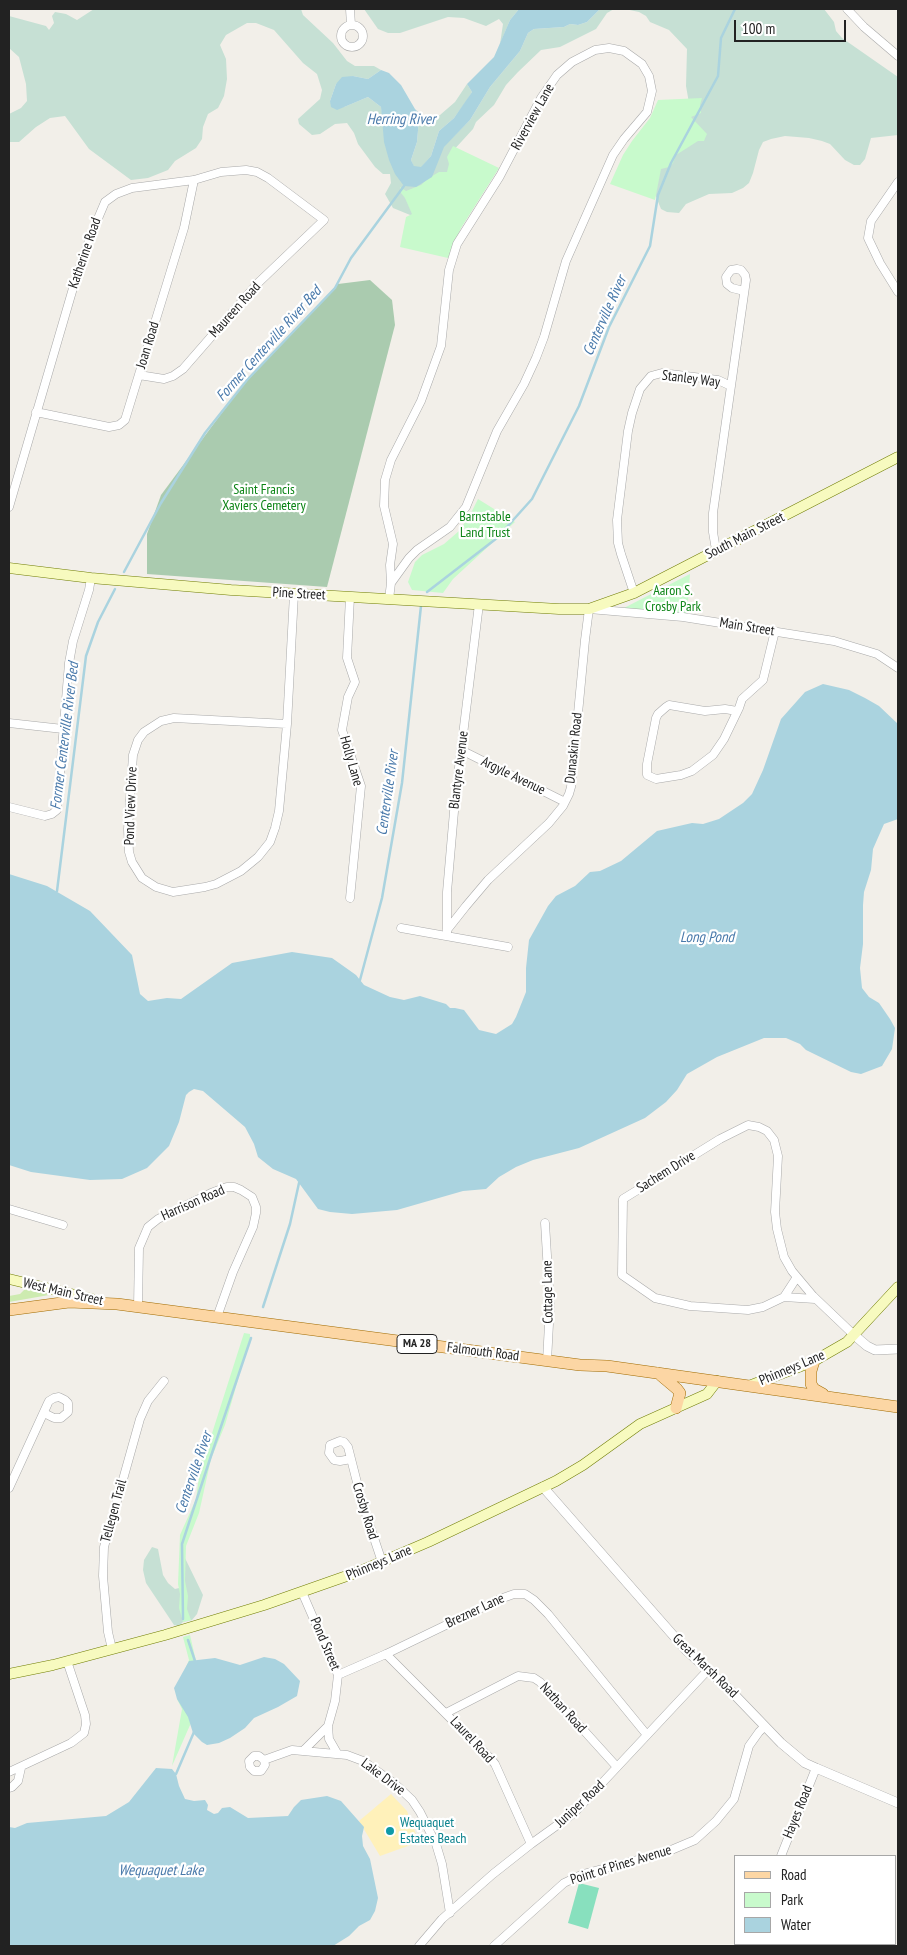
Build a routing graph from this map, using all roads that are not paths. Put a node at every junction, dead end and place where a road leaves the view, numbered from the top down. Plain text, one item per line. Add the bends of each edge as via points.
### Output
1 (350, 9) edge
2 (847, 9) edge
3 (352, 25) dead end
4 (898, 56) edge
5 (194, 180) junction
6 (898, 182) edge
7 (324, 220) joint
8 (744, 291) dead end
9 (898, 292) edge
10 (139, 375) junction
11 (732, 386) junction
12 (36, 412) junction
13 (898, 457) edge
14 (9, 507) edge
15 (716, 550) junction
16 (9, 568) edge
17 (91, 578) junction
18 (391, 582) junction
19 (634, 593) junction
20 (294, 594) junction
21 (350, 597) junction
22 (389, 599) junction
23 (478, 604) junction
24 (589, 609) junction
25 (775, 631) junction
26 (898, 668) edge
27 (737, 711) junction
28 (9, 723) edge
29 (287, 724) junction
30 (63, 729) junction
31 (461, 750) junction
32 (565, 802) junction
33 (9, 807) edge
34 (350, 898) dead end
35 (401, 928) dead end
36 (447, 933) junction
37 (508, 948) dead end
38 (9, 1209) edge
39 (544, 1223) dead end
40 (62, 1225) dead end
41 (797, 1277) junction
42 (9, 1279) edge
43 (898, 1287) edge
44 (784, 1297) junction
45 (815, 1298) junction
46 (117, 1304) junction
47 (138, 1307) junction
48 (9, 1310) edge
49 (216, 1317) junction
50 (854, 1335) junction
51 (898, 1349) edge
52 (547, 1361) junction
53 (814, 1361) junction
54 (658, 1373) junction
55 (164, 1381) dead end
56 (717, 1381) junction
57 (749, 1386) junction
58 (832, 1397) junction
59 (898, 1407) edge
60 (676, 1408) junction
61 (44, 1413) dead end
62 (351, 1459) dead end
63 (9, 1488) edge
64 (543, 1488) junction
65 (382, 1562) junction
66 (302, 1592) junction
67 (112, 1649) junction
68 (386, 1654) junction
69 (67, 1661) junction
70 (708, 1670) junction
71 (9, 1674) edge
72 (338, 1675) junction
73 (446, 1713) junction
74 (328, 1726) junction
75 (764, 1727) junction
76 (647, 1735) junction
77 (304, 1750) junction
78 (337, 1753) junction
79 (264, 1760) dead end
80 (616, 1767) junction
81 (21, 1768) junction
82 (816, 1768) junction
83 (9, 1772) edge
84 (9, 1788) edge
85 (898, 1803) edge
86 (531, 1844) junction
87 (781, 1855) edge
88 (450, 1912) junction
89 (419, 1946) edge
90 (494, 1946) edge

1 - 3 street
2 - 4 street
5 - 7 street, Katherine Road via 220,172 257,172
5 - 10 street, Joan Road via 184,228
5 - 12 street, Katherine Road via 132,188 111,197 102,207 76,278
6 - 9 street via 871,221 868,238
7 - 10 street, Maureen Road via 258,283 183,369 164,380
8 - 11 street
10 - 12 street, Joan Road via 126,416 116,426 100,426
11 - 15 street, Stanley Way via 713,513
11 - 19 street, Stanley Way via 723,381 662,373 651,376 640,389 628,431 617,520 619,548
12 - 14 street, Katherine Road
13 - 15 main road, South Main Street
15 - 19 main road, South Main Street
16 - 17 main road, Pine Street
17 - 20 main road, Pine Street
17 - 30 street via 73,641
18 - 18 street, Riverview Lane via 393,544 384,506 385,480 391,460 422,401 441,346 449,270 457,244 557,75 572,62 595,50 624,51 642,64 649,76 652,91 647,112 613,155 566,261 536,358 497,431 466,507 450,527 413,554
18 - 22 street, Riverview Lane
19 - 24 main road, South Main Street
20 - 21 main road, Pine Street
20 - 29 street, Pond View Drive
21 - 22 main road, Pine Street
21 - 34 street, Holly Lane via 347,658 355,682 348,697 342,730 360,786
22 - 23 main road, Pine Street
23 - 24 main road, Pine Street
23 - 31 street, Blantyre Avenue
24 - 25 street, Main Street
24 - 32 street, Dunaskin Road via 571,787
25 - 26 street, Main Street via 834,640 877,654
25 - 27 street via 764,680 742,699
27 - 27 street via 713,755 692,772 656,779 647,775 656,718 666,707
28 - 30 street
29 - 29 street, Pond View Drive via 279,811 270,842 258,857 231,877 190,890 173,892 142,878 132,862 128,829 133,755 144,732 154,724 174,718
30 - 33 street via 57,810 45,816
31 - 32 street, Argyle Avenue
31 - 36 street, Blantyre Avenue via 447,892
32 - 36 street, Dunaskin Road via 549,824 488,880
35 - 36 street
36 - 37 street
38 - 40 street
39 - 52 street, Cottage Lane via 550,1305
41 - 44 street
41 - 44 street, Sachem Drive via 784,1257 777,1229 778,1156 774,1140 759,1127 748,1125 720,1139 623,1199 622,1275 648,1294 690,1306 748,1310
41 - 45 street, Sachem Drive
42 - 46 main road, West Main Street
43 - 50 main road, Phinneys Lane
44 - 45 street, Sachem Drive
45 - 50 street, Sachem Drive
46 - 47 main road, Falmouth Road / MA 28
46 - 48 main road, Falmouth Road / MA 28 via 69,1302
47 - 49 main road, Falmouth Road / MA 28
47 - 49 street, Harrison Road via 138,1248 148,1227 211,1193 234,1187 252,1197 256,1213
49 - 52 main road, Falmouth Road / MA 28
50 - 51 street via 875,1350
50 - 53 main road, Phinneys Lane
52 - 54 main road, Falmouth Road / MA 28
53 - 57 main road, Phinneys Lane
53 - 58 main road via 810,1377 814,1389
54 - 56 main road, Falmouth Road / MA 28
54 - 60 main road via 680,1394
55 - 67 street, Tellegen Trail via 148,1401 140,1419 104,1547 103,1576
56 - 57 main road, Falmouth Road / MA 28
56 - 60 main road, Phinneys Lane via 706,1394
57 - 58 main road, Falmouth Road / MA 28
58 - 59 main road, Falmouth Road / MA 28
60 - 64 main road, Phinneys Lane via 640,1424 573,1472
61 - 63 street
62 - 65 street, Crosby Road
64 - 65 main road, Phinneys Lane
64 - 70 street, Great Marsh Road via 674,1637
65 - 66 main road, Phinneys Lane
66 - 67 main road, Phinneys Lane
66 - 72 street, Pond Street
67 - 69 main road, Phinneys Lane
68 - 72 street, Brezner Lane
68 - 73 street, Laurel Road
68 - 76 street, Brezner Lane via 500,1599 524,1594 548,1614
69 - 71 main road, Phinneys Lane
69 - 81 street via 85,1715 84,1733 71,1744
70 - 75 street, Great Marsh Road
70 - 76 street, Juniper Road
72 - 74 street, Pond Street
73 - 80 street, Nathan Road via 518,1676 534,1678
73 - 86 street, Laurel Road via 495,1764
74 - 77 street
74 - 78 street via 329,1739
75 - 82 street, Great Marsh Road via 794,1754
75 - 90 street, Point of Pines Avenue via 749,1746 734,1799 694,1840 664,1853 583,1874 564,1883
76 - 80 street, Juniper Road
77 - 78 street, Lake Drive
77 - 79 street, Lake Drive via 287,1751
78 - 88 street, Lake Drive via 371,1766 404,1792 420,1812 440,1856
80 - 86 street, Juniper Road via 574,1814
81 - 83 street
81 - 84 street via 18,1781
82 - 85 street, Great Marsh Road
82 - 87 street, Hayes Road
86 - 88 street, Juniper Road
88 - 89 street, Juniper Road

